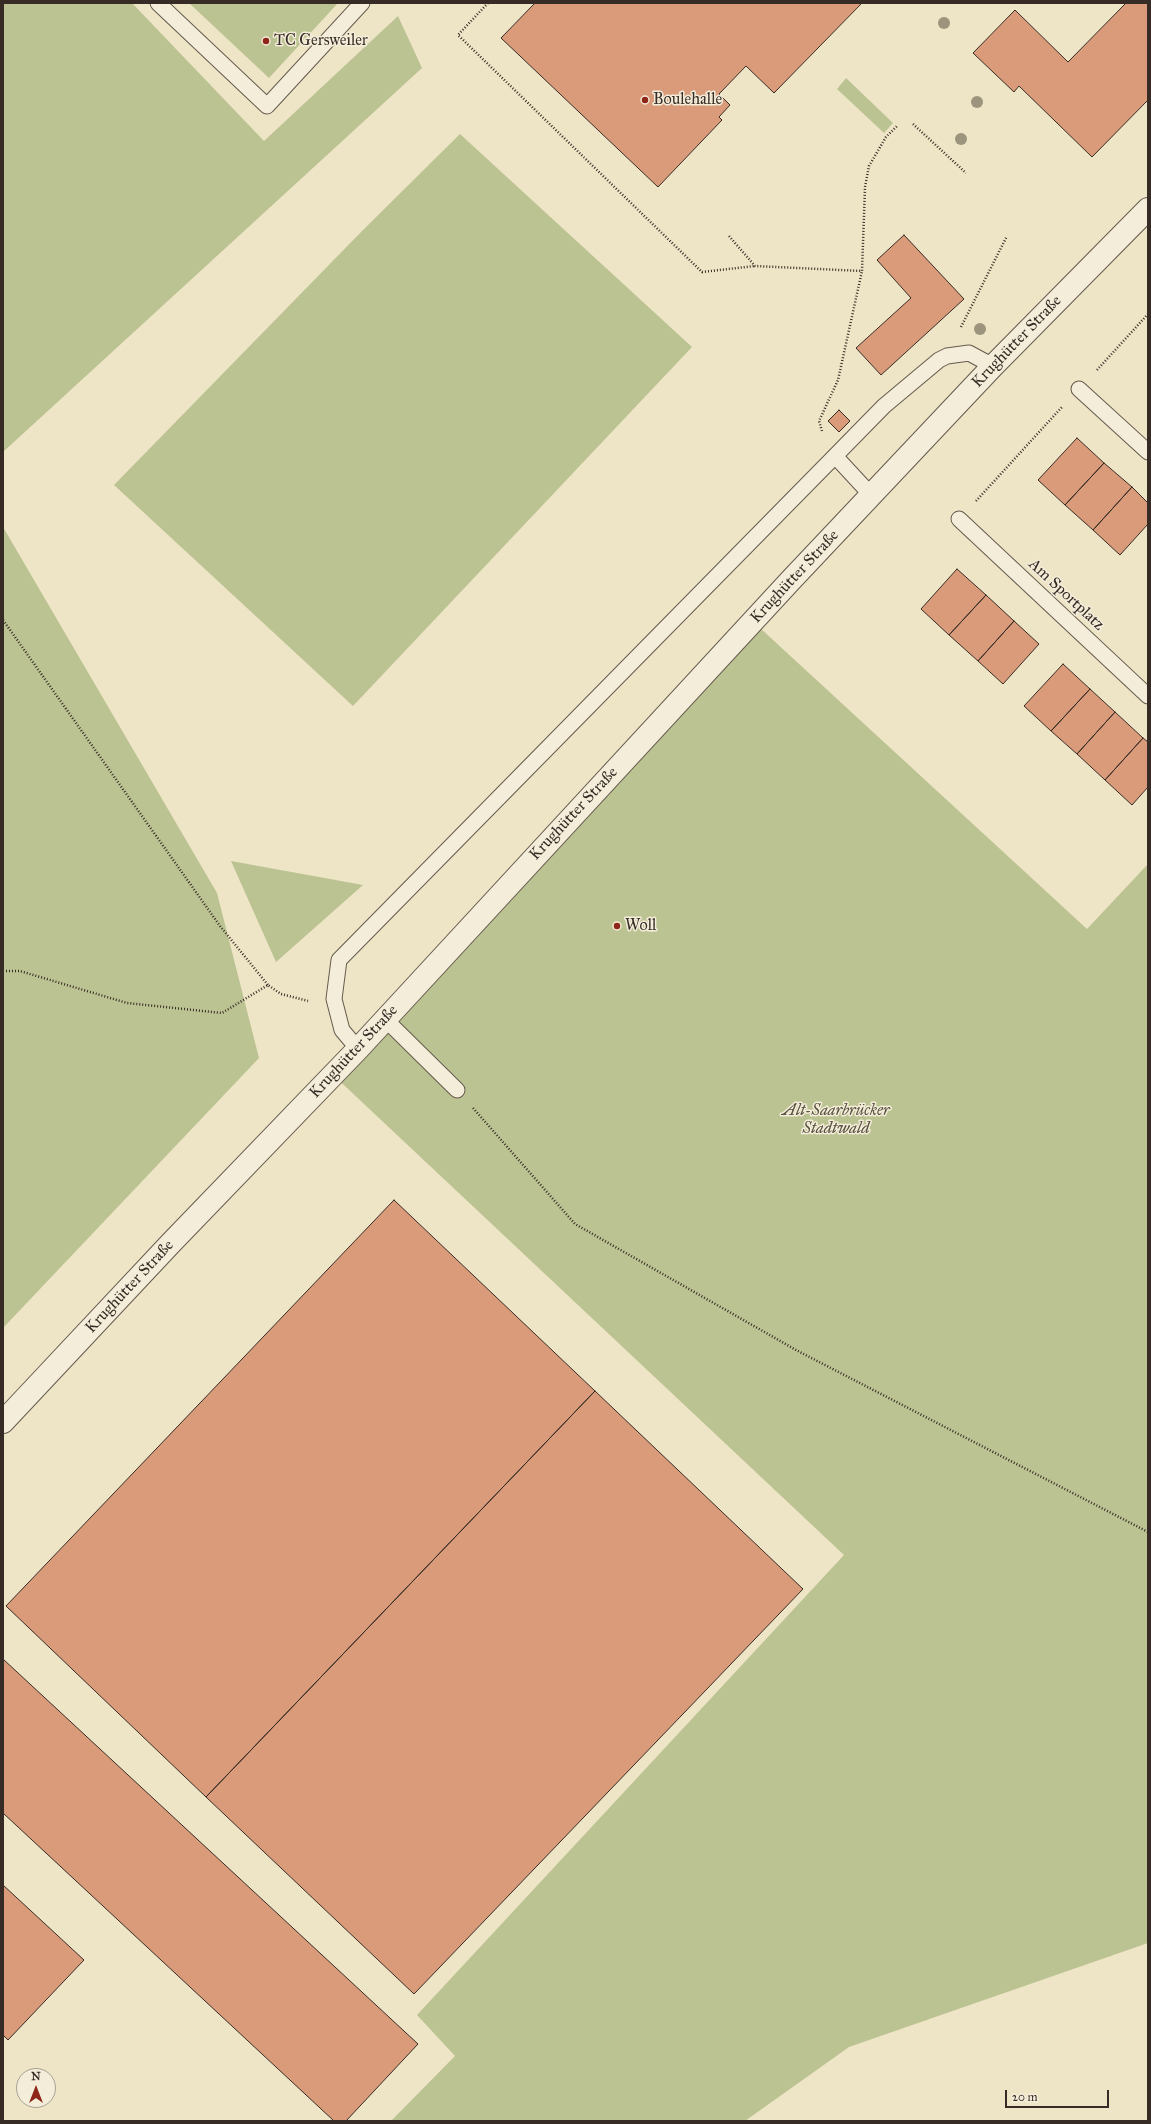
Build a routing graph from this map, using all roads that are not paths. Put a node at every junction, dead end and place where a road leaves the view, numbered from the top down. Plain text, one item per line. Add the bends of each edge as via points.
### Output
1 (158, 3) edge
2 (362, 3) edge
3 (1148, 209) edge
4 (993, 366) junction
5 (1079, 389) road end
6 (1148, 452) edge
7 (835, 456) junction
8 (872, 496) junction
9 (959, 519) road end
10 (1148, 696) edge
11 (385, 1019) junction
12 (358, 1048) junction
13 (457, 1090) road end
14 (3, 1422) edge

1 - 2 lane via 267,106
3 - 4 street, Krughütter Straße
4 - 7 lane via 969,353 947,356 932,364 884,406
4 - 8 street, Krughütter Straße
5 - 6 lane
7 - 8 lane
7 - 12 lane via 339,960 334,999 342,1030
8 - 11 street, Krughütter Straße via 791,580
9 - 10 lane, Am Sportplatz
11 - 12 street, Krughütter Straße
11 - 13 lane
12 - 14 street, Krughütter Straße

